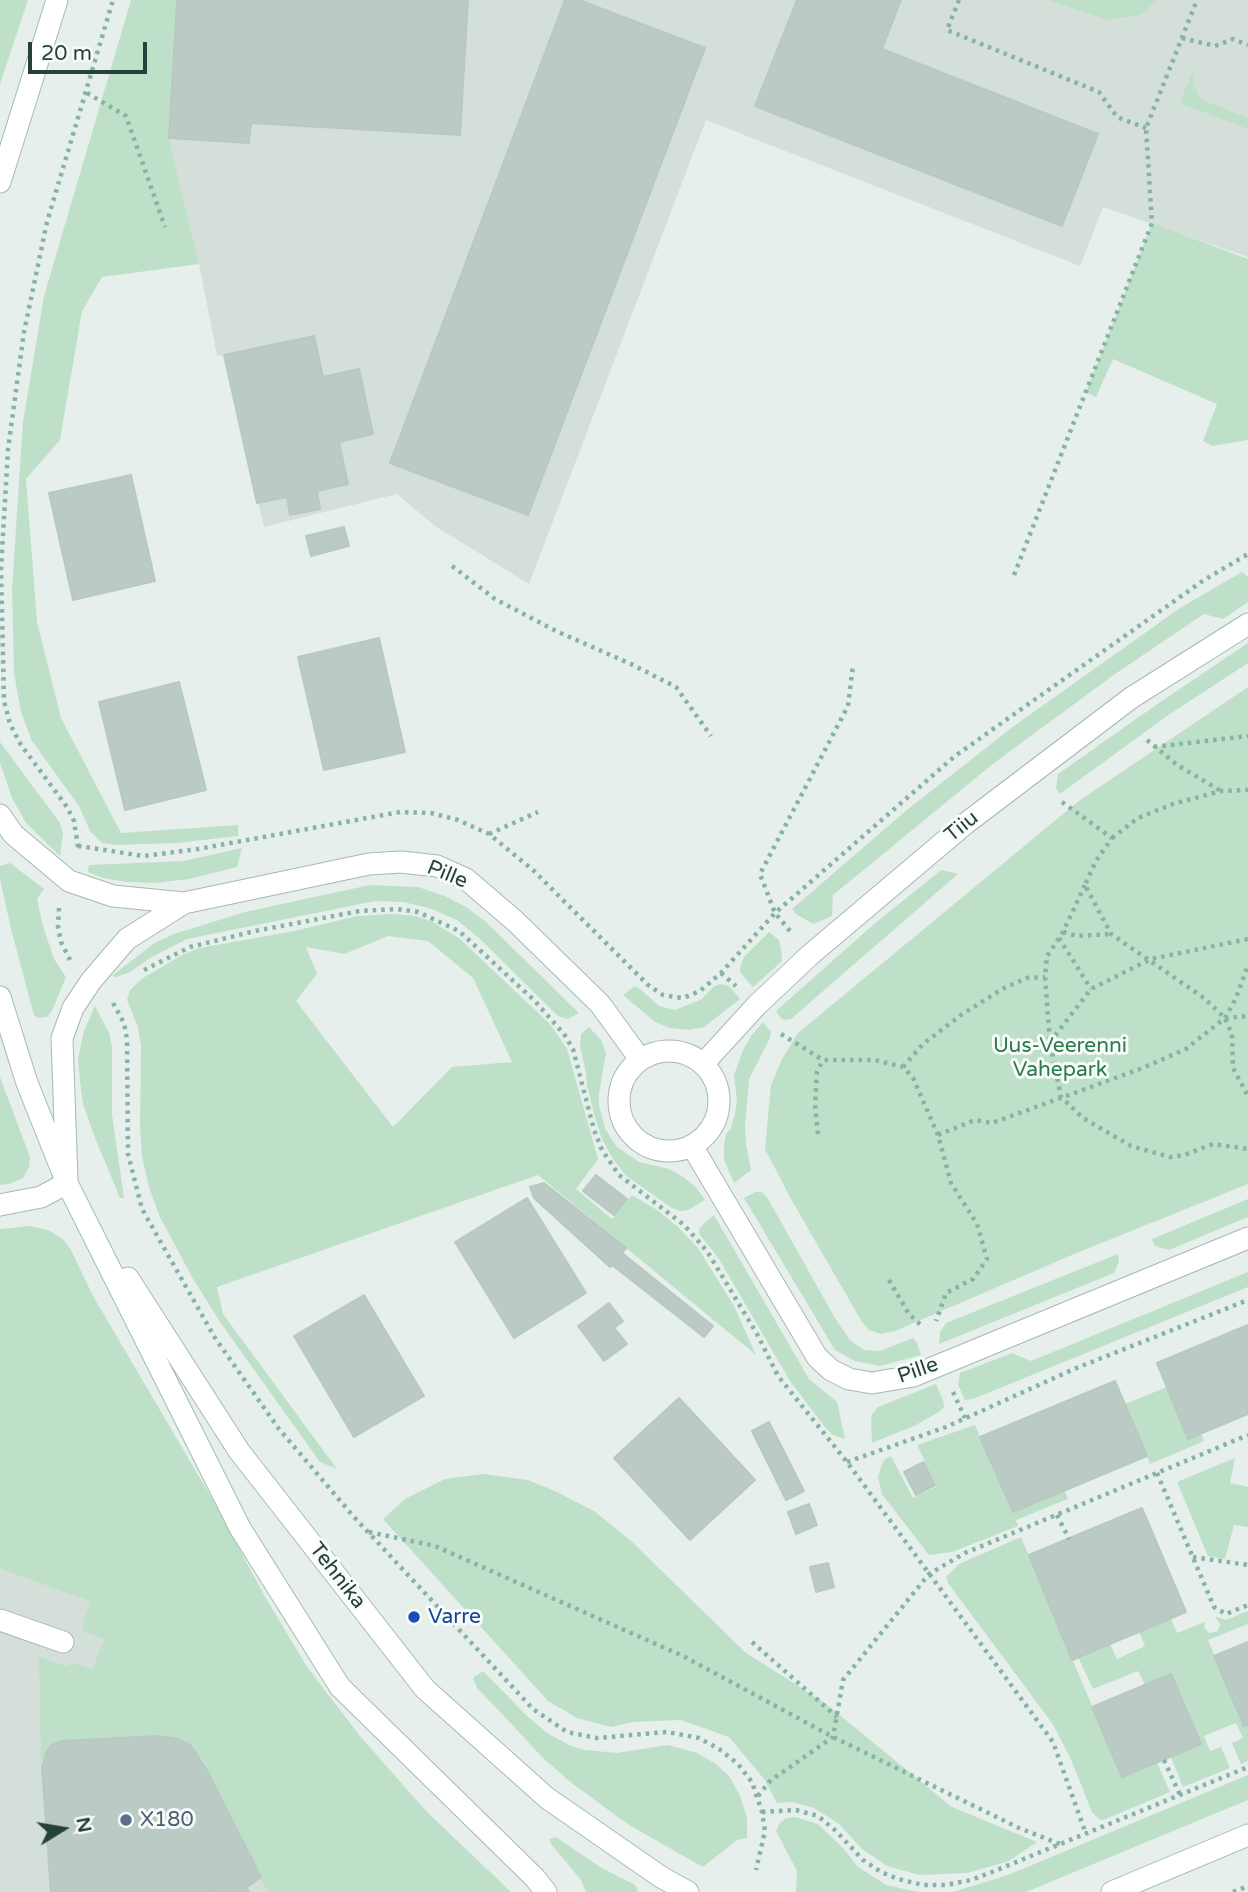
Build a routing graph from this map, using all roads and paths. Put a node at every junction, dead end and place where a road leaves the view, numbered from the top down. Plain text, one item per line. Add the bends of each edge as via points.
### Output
1 (57, 0) edge
2 (113, 0) edge
3 (959, 0) edge
4 (1197, 0) edge
5 (1181, 37) junction
6 (1248, 45) edge
7 (87, 93) junction
8 (1146, 128) junction
9 (0, 182) edge
10 (165, 228) dead end
11 (1248, 554) edge
12 (452, 566) dead end
13 (1014, 575) dead end
14 (1248, 624) edge
15 (853, 665) dead end
16 (711, 736) dead end
17 (1248, 736) edge
18 (1147, 740) dead end
19 (1154, 747) junction
20 (1221, 790) junction
21 (1248, 790) edge
22 (1062, 802) dead end
23 (538, 812) dead end
24 (0, 815) edge
25 (489, 834) junction
26 (1112, 838) junction
27 (78, 846) junction
28 (69, 881) junction
29 (1085, 885) junction
30 (184, 903) junction
31 (775, 913) junction
32 (1063, 932) junction
33 (1111, 934) junction
34 (1059, 938) junction
35 (1248, 939) edge
36 (810, 955) junction
37 (1151, 959) junction
38 (1248, 965) edge
39 (140, 973) dead end
40 (1045, 977) junction
41 (91, 981) junction
42 (1091, 989) junction
43 (1, 1007) edge
44 (1248, 1016) edge
45 (1225, 1018) junction
46 (782, 1034) dead end
47 (1050, 1042) junction
48 (640, 1059) junction
49 (823, 1060) junction
50 (703, 1064) junction
51 (903, 1067) junction
52 (1248, 1096) edge
53 (1061, 1097) junction
54 (818, 1134) dead end
55 (939, 1135) junction
56 (692, 1146) junction
57 (1248, 1149) edge
58 (67, 1182) junction
59 (0, 1205) edge
60 (1248, 1238) edge
61 (889, 1280) dead end
62 (1248, 1300) edge
63 (936, 1321) dead end
64 (923, 1327) dead end
65 (949, 1382) dead end
66 (965, 1419) junction
67 (1248, 1435) edge
68 (846, 1462) junction
69 (1157, 1473) junction
70 (1057, 1515) junction
71 (368, 1532) junction
72 (1069, 1539) dead end
73 (1192, 1557) junction
74 (1248, 1565) edge
75 (929, 1574) junction
76 (1248, 1605) edge
77 (0, 1620) edge
78 (63, 1642) dead end
79 (752, 1642) dead end
80 (837, 1717) junction
81 (833, 1737) junction
82 (1164, 1760) dead end
83 (1248, 1767) edge
84 (1180, 1795) junction
85 (758, 1796) junction
86 (762, 1812) junction
87 (1086, 1833) junction
88 (1248, 1835) edge
89 (1060, 1844) junction
90 (756, 1870) dead end
91 (1248, 1886) edge
92 (546, 1892) edge
93 (688, 1892) edge
94 (1112, 1892) edge
95 (1233, 1892) edge

1 - 9 street
2 - 7 path
3 - 8 path via 947,30 1099,92 1117,117
4 - 5 path
5 - 6 path via 1215,46 1233,39
5 - 8 path
7 - 10 path via 126,116
7 - 27 path via 47,222 24,332 8,449 1,569 4,701 9,724 67,807
8 - 13 path via 1152,223
11 - 31 path via 1204,580 955,756
12 - 16 path via 507,606 676,687
14 - 36 street, Tiiu via 1130,698 965,824
15 - 31 path via 848,706 760,874
17 - 19 path
18 - 19 path
19 - 20 path
20 - 21 path
20 - 26 path via 1138,818
22 - 26 path
23 - 25 path
24 - 28 street, Pille via 13,834
25 - 27 path via 431,813 400,812 144,856
25 - 31 path via 663,995 683,998 699,990 721,973
26 - 29 path
27 - 28 path
28 - 30 street, Pille via 113,896
28 - 41 path via 59,906 58,927 67,956
29 - 32 path
29 - 33 path
30 - 41 street, Pille via 127,939
30 - 48 street, Pille via 369,864 437,866 466,879 515,920 600,1004
31 - 36 path
32 - 33 path
32 - 34 path
33 - 37 path
34 - 40 path via 1047,956
34 - 42 path
35 - 37 path
36 - 50 street, Tiiu
37 - 42 path
37 - 45 path
38 - 45 path
39 - 68 path via 190,947 360,911 418,912 459,931 564,1034 573,1049 602,1150 619,1175 684,1225 707,1251 778,1376
40 - 47 path
40 - 51 path via 1027,978 1004,988 961,1015 923,1044
41 - 58 street, Pille via 73,1008 62,1038
41 - 71 path via 124,1023 128,1154 142,1209 215,1338 279,1429
42 - 47 path
43 - 58 street, Tehnika
44 - 45 path
45 - 52 path via 1232,1034 1233,1068
45 - 53 path via 1186,1049
46 - 49 path
47 - 53 path
48 - 50 street via 665,1050 679,1051
48 - 56 street via 621,1083 618,1097 625,1127 635,1139 655,1149 677,1151
49 - 51 path via 875,1060
49 - 54 path via 817,1072
50 - 56 street via 719,1092 719,1108 705,1136
51 - 55 path via 913,1078
53 - 55 path via 992,1123 975,1120
53 - 57 path via 1083,1118 1131,1146 1170,1157 1213,1144
55 - 63 path via 951,1183 977,1224 987,1259 973,1279 946,1293
56 - 60 street, Pille via 817,1357 849,1379 872,1383 913,1376
58 - 59 street via 41,1197
58 - 92 street, Tehnika via 240,1528 340,1687
58 - 93 street, Tehnika via 239,1451 425,1689 547,1798
61 - 64 path via 909,1314
62 - 66 path via 1074,1369
65 - 66 path
66 - 68 path
67 - 69 path
68 - 75 path
69 - 70 path
69 - 73 path
70 - 72 path
70 - 75 path via 965,1553
71 - 81 path via 448,1551 685,1657
71 - 85 path via 533,1709 567,1732 597,1738 667,1732 699,1738 738,1764
73 - 74 path
73 - 76 path via 1214,1607 1226,1614
75 - 80 path via 843,1680
75 - 87 path via 1053,1742
77 - 78 street
79 - 80 path
80 - 81 path
81 - 85 path via 770,1781
81 - 89 path
82 - 84 path
83 - 84 path
84 - 87 path
85 - 86 path
86 - 89 path via 796,1810 818,1816 863,1860 898,1879 923,1885 971,1880
86 - 90 path via 765,1831
87 - 89 path
88 - 94 street
91 - 95 path

